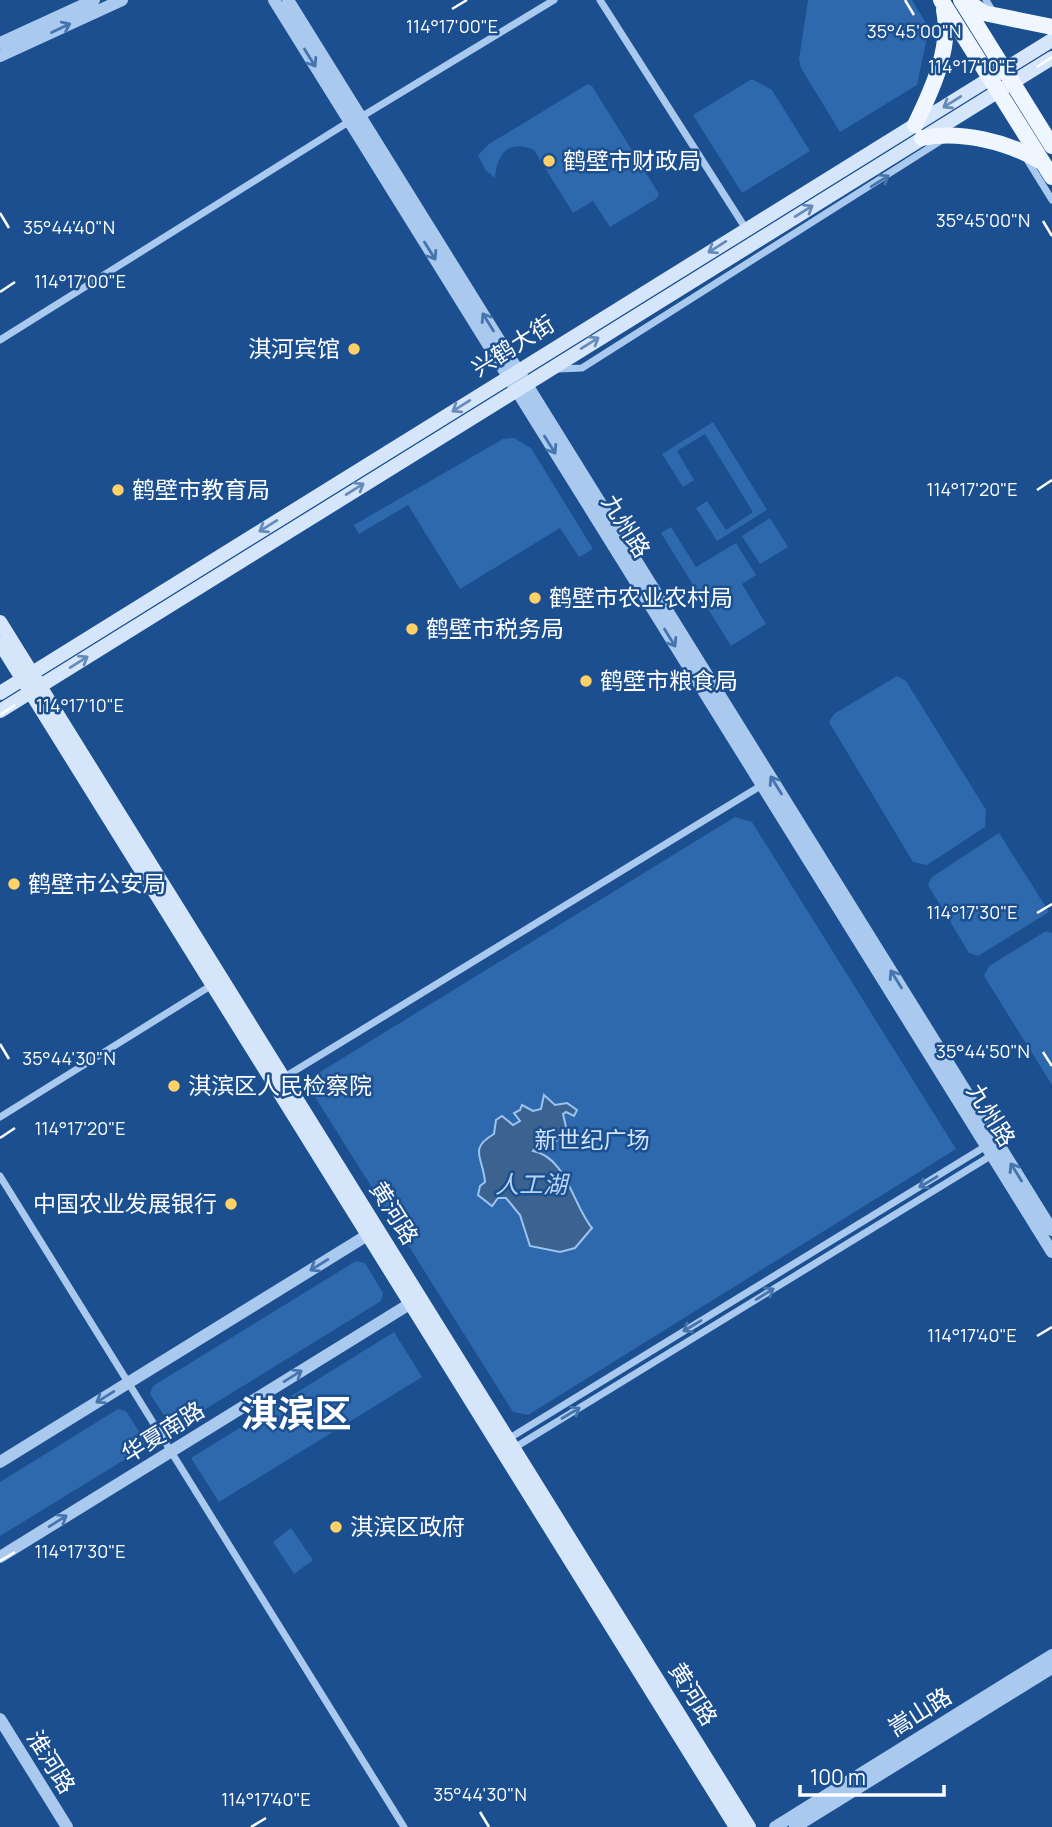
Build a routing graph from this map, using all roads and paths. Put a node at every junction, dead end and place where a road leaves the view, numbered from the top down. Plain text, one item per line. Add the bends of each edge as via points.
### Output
1 (94, 0) edge
2 (122, 0) edge
3 (274, 0) edge
4 (288, 0) edge
5 (554, 0) edge
6 (600, 0) edge
7 (941, 0) edge
8 (963, 0) edge
9 (986, 0) edge
10 (996, 16) junction
11 (1052, 27) edge
12 (1052, 40) edge
13 (0, 43) edge
14 (0, 56) edge
15 (1052, 58) edge
16 (1001, 81) junction
17 (355, 119) junction
18 (918, 132) junction
19 (952, 133) junction
20 (1052, 146) edge
21 (1022, 151) junction
22 (1048, 170) edge
23 (1052, 200) edge
24 (746, 229) junction
25 (0, 341) edge
26 (547, 370) junction
27 (517, 379) junction
28 (0, 622) edge
29 (0, 643) edge
30 (31, 683) junction
31 (0, 693) edge
32 (1, 713) edge
33 (762, 785) junction
34 (213, 985) junction
35 (278, 1081) junction
36 (0, 1117) edge
37 (989, 1151) junction
38 (0, 1176) edge
39 (1052, 1230) edge
40 (372, 1232) junction
41 (1052, 1252) edge
42 (415, 1300) junction
43 (128, 1383) junction
44 (511, 1444) junction
45 (171, 1452) junction
46 (0, 1462) edge
47 (0, 1557) edge
48 (1052, 1655) edge
49 (1052, 1668) edge
50 (0, 1719) edge
51 (67, 1827) edge
52 (404, 1827) edge
53 (736, 1827) edge
54 (749, 1827) edge
55 (775, 1827) edge
56 (795, 1827) edge

1 - 13 street
14 -> 2 street
3 -> 17 street, 九州路
4 - 17 street, 九州路
5 - 17 street
6 - 24 street
7 - 16 main road
7 - 18 main road via 947,32
8 - 10 main road
8 - 16 main road
9 - 10 street
10 - 11 main road
12 - 16 main road, 兴鹤大街
15 - 16 main road, 兴鹤大街
16 - 18 main road, 兴鹤大街
16 - 20 main road
16 - 22 main road
17 - 25 street
17 - 27 street, 九州路
18 - 19 main road
18 - 24 main road, 兴鹤大街
26 -> 18 main road, 兴鹤大街
19 - 21 main road
26 -> 19 street via 582,368
21 - 22 main road
21 - 23 street
24 -> 27 main road, 兴鹤大街
26 - 27 main road, 兴鹤大街
27 - 30 main road, 兴鹤大街
27 -> 33 street, 九州路
39 -> 27 street, 九州路
28 - 30 main road, 黄河路
29 - 30 main road, 黄河路
30 - 31 main road, 兴鹤大街
30 - 32 main road, 兴鹤大街
30 - 34 main road, 黄河路
30 - 35 main road, 黄河路
33 - 35 street
33 - 37 street, 九州路
34 - 35 main road, 黄河路
34 - 36 street
35 - 40 main road, 黄河路
37 - 41 street, 九州路
37 - 44 street
38 - 43 street
40 - 42 main road, 黄河路
40 -> 43 street
42 - 44 main road, 黄河路
45 -> 42 street, 华夏南路
42 - 53 main road, 黄河路
43 - 45 street
43 -> 46 street
44 - 54 main road, 黄河路
47 -> 45 street, 华夏南路
45 - 52 street
48 - 55 street, 嵩山路
49 - 56 street, 嵩山路
50 - 51 street, 淮河路

